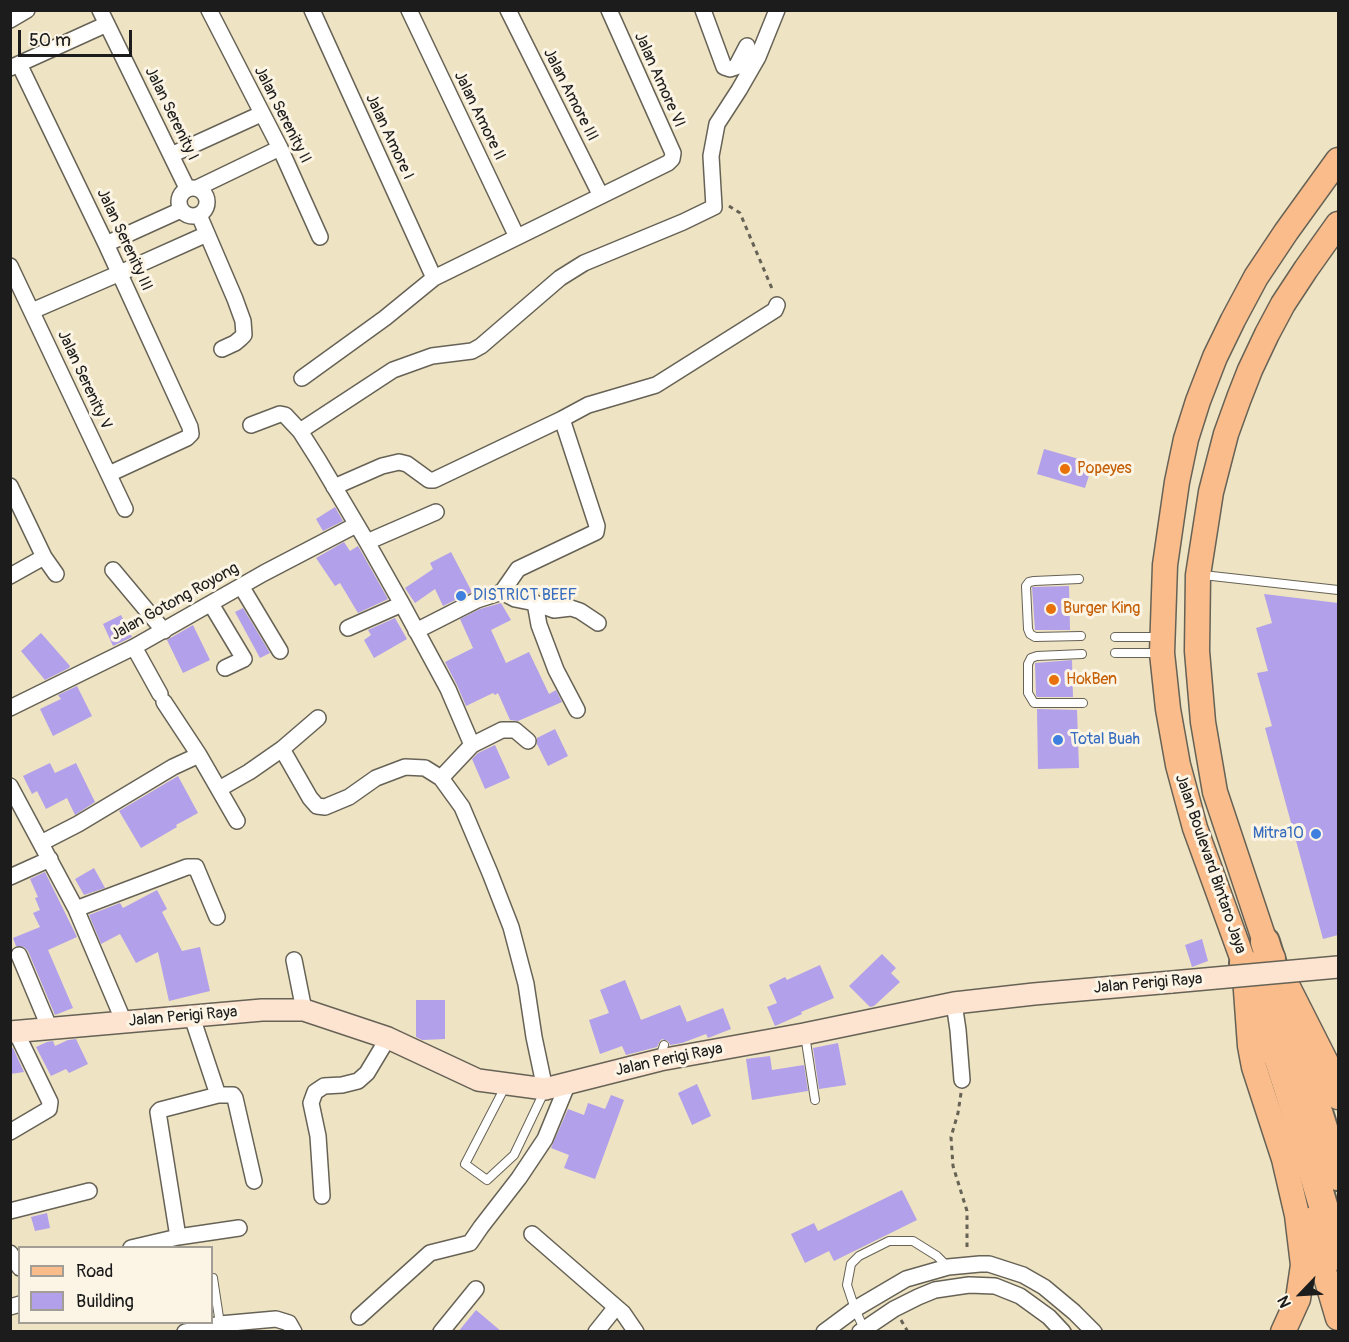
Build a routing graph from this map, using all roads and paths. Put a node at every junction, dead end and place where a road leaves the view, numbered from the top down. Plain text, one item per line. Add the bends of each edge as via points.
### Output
1 (27, 10) edge
2 (209, 10) edge
3 (312, 10) edge
4 (409, 10) edge
5 (508, 10) edge
6 (609, 10) edge
7 (703, 10) edge
8 (777, 10) edge
9 (104, 17) edge
10 (10, 21) edge
11 (747, 46) dead end
12 (15, 66) edge
13 (261, 114) junction
14 (280, 148) junction
15 (171, 155) junction
16 (1338, 160) edge
17 (192, 188) junction
18 (601, 196) junction
19 (714, 207) junction
20 (181, 210) junction
21 (199, 215) junction
22 (1338, 224) edge
23 (207, 234) junction
24 (320, 237) dead end
25 (517, 237) junction
26 (106, 244) junction
27 (10, 266) edge
28 (120, 273) junction
29 (434, 278) junction
30 (777, 305) joint
31 (32, 311) junction
32 (222, 349) dead end
33 (302, 378) dead end
34 (562, 419) junction
35 (250, 425) dead end
36 (300, 431) junction
37 (109, 474) junction
38 (10, 486) edge
39 (334, 487) junction
40 (125, 509) dead end
41 (436, 512) dead end
42 (356, 525) junction
43 (367, 542) junction
44 (44, 557) junction
45 (113, 570) dead end
46 (56, 574) dead end
47 (1198, 575) junction
48 (10, 576) edge
49 (1079, 579) dead end
50 (241, 586) junction
51 (1338, 590) edge
52 (502, 592) junction
53 (535, 603) junction
54 (211, 604) junction
55 (402, 604) junction
56 (598, 623) dead end
57 (348, 628) dead end
58 (164, 631) junction
59 (416, 631) junction
60 (1081, 636) dead end
61 (1115, 637) dead end
62 (1162, 645) junction
63 (134, 646) junction
64 (280, 651) dead end
65 (1115, 653) dead end
66 (1082, 654) dead end
67 (225, 668) dead end
68 (1083, 703) dead end
69 (10, 708) edge
70 (577, 710) dead end
71 (318, 718) dead end
72 (528, 741) dead end
73 (472, 745) junction
74 (282, 749) junction
75 (199, 755) junction
76 (441, 778) junction
77 (10, 786) edge
78 (219, 789) junction
79 (237, 821) dead end
80 (41, 843) junction
81 (50, 859) junction
82 (10, 878) edge
83 (76, 909) junction
84 (217, 917) dead end
85 (1264, 942) junction
86 (20, 955) dead end
87 (294, 960) dead end
88 (1244, 963) junction
89 (1338, 967) edge
90 (954, 1003) junction
91 (304, 1010) junction
92 (192, 1017) junction
93 (124, 1022) junction
94 (50, 1029) junction
95 (13, 1032) edge
96 (804, 1034) junction
97 (388, 1038) junction
98 (962, 1080) joint
99 (568, 1083) junction
100 (507, 1084) junction
101 (1299, 1084) junction
102 (545, 1089) junction
103 (218, 1095) junction
104 (1338, 1097) edge
105 (815, 1100) dead end
106 (10, 1132) edge
107 (1284, 1159) junction
108 (1338, 1176) edge
109 (254, 1181) dead end
110 (89, 1191) dead end
111 (322, 1196) dead end
112 (10, 1211) edge
113 (239, 1228) dead end
114 (532, 1233) dead end
115 (178, 1237) junction
116 (140, 1246) edge
117 (1338, 1256) edge
118 (989, 1264) junction
119 (968, 1265) junction
120 (948, 1267) junction
121 (213, 1278) edge
122 (990, 1286) junction
123 (476, 1289) dead end
124 (616, 1307) junction
125 (855, 1309) junction
126 (359, 1317) dead end
127 (1338, 1318) edge
128 (292, 1327) edge
129 (190, 1328) edge
130 (214, 1328) edge
131 (862, 1330) edge
132 (441, 1332) edge
133 (596, 1332) edge
134 (636, 1332) edge
135 (824, 1332) edge
136 (1063, 1332) edge
137 (1094, 1332) edge
138 (1283, 1332) edge

1 - 10 street
2 - 13 street, Jalan Serenity II
3 - 29 street, Jalan Amore I
4 - 25 street, Jalan Amore II
5 - 18 street, Jalan Amore III
6 - 18 street, Jalan Amore VI via 673,153 668,163
7 - 11 street via 724,67 736,67
8 - 19 street via 758,57 717,124 711,156
9 - 12 street, Jalan Serenity I
9 - 15 street, Jalan Serenity I
12 - 26 street, Jalan Serenity III
13 - 14 street, Jalan Serenity II
13 - 15 street
14 - 17 street
14 - 24 street, Jalan Serenity II
15 - 17 street, Jalan Serenity I
16 - 62 main road, Jalan Boulevard Bintaro Jaya via 1256,277 1198,401 1186,439 1165,565
17 - 20 street via 180,195
17 - 21 street via 202,191 207,201
18 - 25 street
19 - 30 path via 730,206 740,213
19 - 36 street via 584,263 560,278 481,346 472,351 432,356 393,370
20 - 21 street via 189,216
20 - 26 street
21 - 23 street
22 - 47 main road, Jalan Boulevard Bintaro Jaya via 1283,304 1239,398 1211,492
23 - 28 street
23 - 32 street via 243,321 244,335
25 - 29 street
26 - 28 street, Jalan Serenity III
27 - 31 street, Jalan Serenity V
28 - 31 street
28 - 37 street, Jalan Serenity III via 191,434
29 - 33 street
30 - 34 street via 775,310 656,385 588,405
31 - 37 street, Jalan Serenity V
34 - 39 street via 434,480 399,462
34 - 52 street via 596,532 518,569
35 - 36 street via 280,414
36 - 39 street
37 - 40 street, Jalan Serenity V
38 - 44 street
39 - 42 street
41 - 43 street
42 - 43 street
42 - 50 street, Jalan Gotong Royong
43 - 55 street
44 - 46 street
44 - 48 street
45 - 58 street
47 - 51 lane
47 - 85 main road, Jalan Boulevard Bintaro Jaya via 1197,651 1203,722 1215,792
49 - 60 lane via 1034,581 1026,586 1030,634
50 - 54 street, Jalan Gotong Royong
50 - 64 street
52 - 53 street
52 - 59 street via 477,600
53 - 56 street via 554,610 571,608
53 - 70 street via 556,670
54 - 58 street, Jalan Gotong Royong
54 - 67 street via 244,658
55 - 57 street
55 - 59 street
58 - 63 street, Jalan Gotong Royong
59 - 73 street via 448,689
61 - 62 lane
62 - 65 lane
62 - 88 main road, Jalan Boulevard Bintaro Jaya via 1178,765 1195,828
63 - 69 street, Jalan Gotong Royong
63 - 75 street
66 - 68 lane via 1031,658 1028,693 1034,703
71 - 74 street
72 - 73 street via 514,730 502,730
73 - 76 street
74 - 76 street via 317,806 325,807 349,797 376,778 405,767 425,768
74 - 78 street
75 - 78 street
75 - 80 street
76 - 102 street via 462,807 511,927
77 - 80 street
78 - 79 street
80 - 81 street
81 - 82 street
81 - 83 street
83 - 84 street via 196,867
83 - 93 street
85 - 101 highway
85 - 104 main road, Jalan Boulevard Bintaro Jaya via 1331,1072
86 - 94 street
87 - 91 street
88 - 101 highway
88 - 107 main road, Jalan Boulevard Bintaro Jaya via 1254,1067
89 - 90 street, Jalan Perigi Raya, bridge
90 - 96 street, Jalan Perigi Raya
90 - 98 street
91 - 92 street, Jalan Perigi Raya
91 - 97 street, Jalan Perigi Raya
92 - 93 street, Jalan Perigi Raya
92 - 103 street
93 - 94 street, Jalan Perigi Raya
94 - 95 street, Jalan Perigi Raya
95 - 106 street via 50,1102 49,1109
96 - 99 street, Jalan Perigi Raya via 662,1052
96 - 105 lane
97 - 100 street, Jalan Perigi Raya via 478,1080
97 - 111 street via 358,1081 324,1086 315,1092 311,1104 318,1136
98 - 119 path via 951,1137 953,1166 967,1211
99 - 102 street, Jalan Perigi Raya
99 - 126 street via 545,1139 470,1244 430,1253
100 - 102 street, Jalan Perigi Raya
100 - 102 lane via 465,1164 487,1180 514,1155
101 - 108 highway
101 - 117 highway
103 - 109 street via 235,1098
103 - 115 street via 158,1112
107 - 127 main road via 1307,1214
107 - 138 main road via 1303,1265 1298,1299
110 - 112 street
113 - 115 street
114 - 124 street
115 - 116 street
118 - 119 street
118 - 122 street
118 - 137 street via 1044,1287
119 - 120 street
120 - 125 street via 906,1279
120 - 125 lane via 913,1241 889,1241 851,1264 847,1285
121 - 130 lane
122 - 131 street via 935,1290 894,1308
122 - 136 street via 1020,1296
123 - 132 street
124 - 133 street
124 - 134 street
125 - 131 lane
125 - 135 street
128 - 130 street via 276,1319
129 - 130 street

